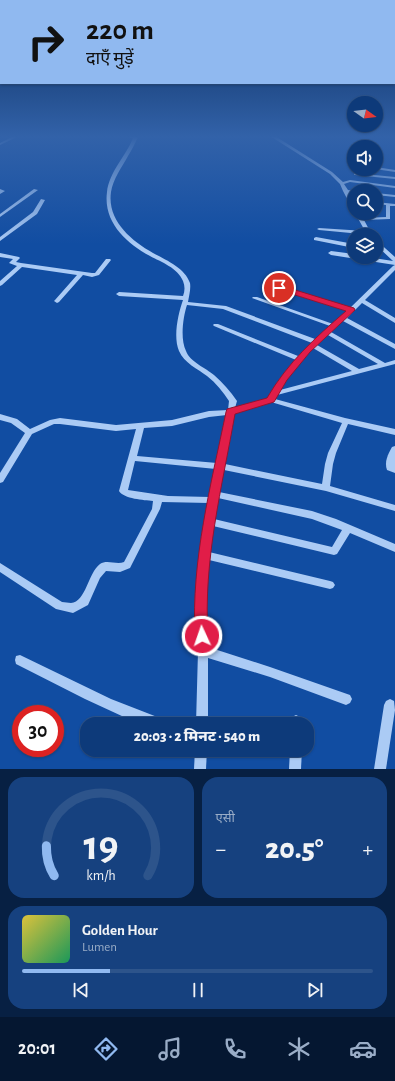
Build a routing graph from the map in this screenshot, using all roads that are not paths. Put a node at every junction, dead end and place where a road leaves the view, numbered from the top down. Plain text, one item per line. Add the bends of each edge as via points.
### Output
1 (118, 172) edge
2 (329, 172) edge
3 (353, 176) edge
4 (374, 176) edge
5 (395, 178) edge
6 (350, 181) junction
7 (342, 183) junction
8 (395, 187) edge
9 (36, 190) dead end
10 (345, 191) joint
11 (347, 194) edge
12 (383, 195) edge
13 (395, 196) edge
14 (43, 200) dead end
15 (383, 204) edge
16 (388, 204) junction
17 (395, 205) edge
18 (0, 216) edge
19 (383, 218) edge
20 (318, 229) dead end
21 (347, 232) edge
22 (0, 239) edge
23 (316, 239) dead end
24 (347, 245) edge
25 (383, 249) edge
26 (383, 251) edge
27 (386, 252) junction
28 (331, 253) dead end
29 (347, 255) edge
30 (0, 256) edge
31 (108, 260) dead end
32 (383, 262) edge
33 (21, 265) junction
34 (395, 265) edge
35 (82, 274) junction
36 (0, 284) edge
37 (268, 285) dead end
38 (119, 294) dead end
39 (255, 298) dead end
40 (185, 300) junction
41 (361, 300) junction
42 (58, 302) dead end
43 (351, 310) junction
44 (343, 318) junction
45 (395, 321) edge
46 (216, 325) dead end
47 (334, 326) junction
48 (327, 332) junction
49 (315, 344) junction
50 (395, 347) edge
51 (300, 359) junction
52 (395, 362) edge
53 (384, 365) junction
54 (358, 372) junction
55 (272, 397) junction
56 (231, 412) junction
57 (0, 417) edge
58 (346, 421) junction
59 (141, 426) junction
60 (29, 432) junction
61 (395, 432) edge
62 (395, 449) edge
63 (132, 458) junction
64 (220, 466) junction
65 (395, 470) edge
66 (0, 480) edge
67 (326, 488) junction
68 (215, 497) junction
69 (158, 498) junction
70 (395, 508) edge
71 (210, 522) junction
72 (348, 528) junction
73 (395, 548) edge
74 (205, 555) junction
75 (0, 567) edge
76 (330, 584) dead end
77 (203, 651) junction
78 (20, 660) dead end
79 (346, 699) dead end
80 (390, 705) dead end
81 (138, 717) edge
82 (202, 717) edge
83 (201, 757) edge
84 (296, 757) edge
85 (200, 769) edge
86 (295, 769) edge
87 (380, 769) edge

1 - 40 street via 109,189 109,213 131,240 173,266 185,278
2 - 7 street
3 - 6 street
4 - 5 street
6 - 7 street
6 - 8 street
7 - 10 street
9 - 18 street
10 - 11 street
12 - 13 street
14 - 22 street via 35,213
15 - 16 street
16 - 17 street
16 - 19 street via 388,218
20 - 21 street
23 - 24 street
25 - 27 street
26 - 27 street
27 - 34 street
28 - 29 street
30 - 33 street via 16,258 12,263
31 - 35 street via 95,275
32 - 34 street
33 - 35 street
33 - 36 street
34 - 41 street
35 - 42 street
37 - 43 street
38 - 40 street
39 - 47 street
40 - 49 street via 224,307
40 - 56 street via 181,315 181,349 192,362 226,390 233,402
41 - 43 street
41 - 45 street
43 - 44 street
44 - 47 street
44 - 50 street
46 - 51 street
47 - 48 street
48 - 49 street
48 - 53 street
49 - 51 street
49 - 54 street
51 - 55 street
52 - 53 street
53 - 54 street
54 - 55 street
55 - 56 street
55 - 58 street
56 - 59 street via 209,414 172,424
56 - 64 street
57 - 60 street via 14,421
58 - 61 street
58 - 67 street via 332,453
59 - 60 street via 116,428 60,421
59 - 63 street
60 - 66 street
62 - 65 street via 390,468
63 - 64 street
63 - 69 street via 123,491
64 - 67 street
64 - 68 street
67 - 70 street
68 - 69 street via 182,500
68 - 71 street
68 - 72 street via 312,515
69 - 75 street via 156,509 127,565 120,568 103,567 84,602 73,608 60,606
71 - 72 street via 334,551
71 - 74 street
72 - 73 street
74 - 76 street
74 - 77 street via 200,606
77 - 79 street
77 - 82 street
78 - 81 street via 79,691
80 - 87 street
83 - 85 street
84 - 86 street

